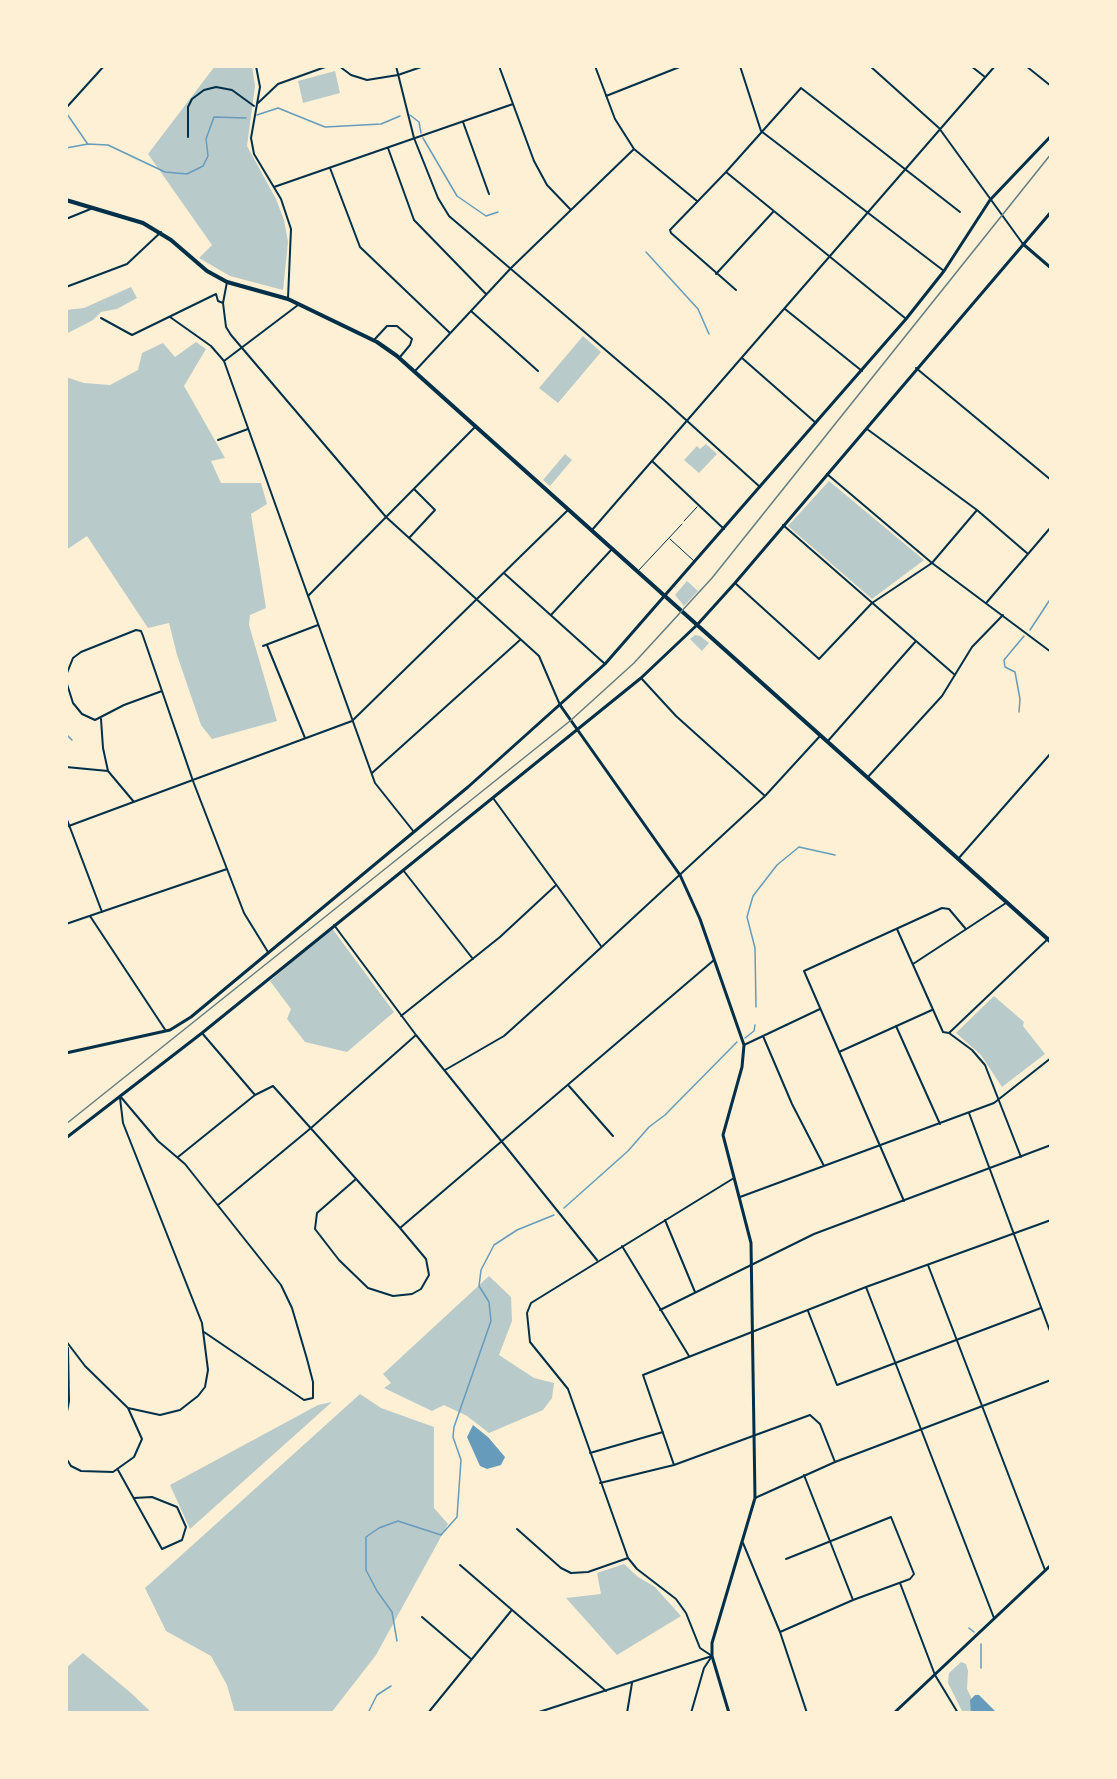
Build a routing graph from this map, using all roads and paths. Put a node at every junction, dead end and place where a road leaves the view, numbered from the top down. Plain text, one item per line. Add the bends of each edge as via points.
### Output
1 (104, 66) edge
2 (256, 66) edge
3 (328, 66) edge
4 (339, 66) edge
5 (396, 66) edge
6 (424, 66) edge
7 (499, 66) edge
8 (595, 66) edge
9 (682, 66) edge
10 (740, 66) edge
11 (870, 66) edge
12 (971, 66) edge
13 (995, 66) edge
14 (1026, 66) edge
15 (398, 75) junction
16 (985, 77) junction
17 (1051, 86) edge
18 (606, 97) junction
19 (513, 104) junction
20 (255, 107) junction
21 (66, 108) edge
22 (463, 122) junction
23 (939, 128) junction
24 (761, 131) junction
25 (1051, 136) edge
26 (188, 137) dead end
27 (414, 138) junction
28 (388, 148) junction
29 (634, 149) junction
30 (330, 168) junction
31 (905, 168) junction
32 (726, 172) junction
33 (274, 187) junction
34 (489, 194) dead end
35 (66, 200) edge
36 (990, 200) junction
37 (697, 201) junction
38 (93, 208) junction
39 (570, 210) junction
40 (774, 212) junction
41 (960, 212) dead end
42 (1051, 212) edge
43 (868, 213) junction
44 (66, 219) edge
45 (160, 232) junction
46 (1023, 244) junction
47 (830, 258) junction
48 (511, 268) junction
49 (1051, 268) edge
50 (944, 271) junction
51 (716, 274) junction
52 (227, 282) junction
53 (66, 288) edge
54 (736, 290) dead end
55 (487, 294) junction
56 (288, 299) junction
57 (223, 303) junction
58 (299, 305) junction
59 (785, 309) junction
60 (471, 311) junction
61 (170, 317) junction
62 (101, 318) dead end
63 (906, 319) junction
64 (450, 333) junction
65 (374, 340) junction
66 (241, 348) junction
67 (399, 358) junction
68 (742, 358) junction
69 (224, 361) junction
70 (916, 368) junction
71 (538, 371) dead end
72 (862, 371) junction
73 (414, 372) junction
74 (687, 421) junction
75 (816, 423) junction
76 (476, 426) junction
77 (866, 428) junction
78 (248, 429) junction
79 (218, 440) dead end
80 (652, 461) junction
81 (827, 474) junction
82 (1051, 480) edge
83 (760, 488) junction
84 (414, 489) junction
85 (699, 505) junction
86 (568, 509) junction
87 (977, 510) junction
88 (386, 517) junction
89 (684, 521) dead end
90 (682, 524) dead end
91 (783, 525) junction
92 (1051, 527) edge
93 (724, 529) junction
94 (592, 530) junction
95 (409, 538) junction
96 (669, 538) junction
97 (612, 548) junction
98 (1028, 554) junction
99 (695, 562) junction
100 (932, 563) junction
101 (638, 572) junction
102 (505, 574) junction
103 (735, 583) junction
104 (308, 596) junction
105 (666, 596) junction
106 (476, 601) junction
107 (987, 602) junction
108 (872, 603) junction
109 (1003, 614) junction
110 (551, 615) junction
111 (318, 625) junction
112 (697, 625) junction
113 (520, 640) junction
114 (916, 641) junction
115 (267, 645) junction
116 (263, 646) dead end
117 (1051, 652) edge
118 (604, 664) junction
119 (955, 675) junction
120 (641, 678) junction
121 (66, 684) edge
122 (162, 691) junction
123 (560, 705) junction
124 (101, 719) junction
125 (352, 721) junction
126 (577, 732) junction
127 (820, 736) junction
128 (305, 738) junction
129 (827, 742) junction
130 (1050, 755) edge
131 (66, 767) edge
132 (108, 771) junction
133 (372, 773) junction
134 (867, 778) junction
135 (193, 781) junction
136 (765, 796) junction
137 (493, 798) junction
138 (134, 802) junction
139 (66, 817) edge
140 (68, 826) edge
141 (414, 832) junction
142 (958, 859) junction
143 (227, 869) junction
144 (403, 870) junction
145 (680, 875) junction
146 (555, 886) junction
147 (1006, 903) junction
148 (102, 912) junction
149 (90, 916) junction
150 (66, 924) edge
151 (334, 925) junction
152 (965, 928) junction
153 (897, 929) junction
154 (1050, 939) edge
155 (601, 946) junction
156 (269, 953) junction
157 (473, 959) junction
158 (714, 960) junction
159 (913, 964) junction
160 (820, 1009) junction
161 (933, 1010) junction
162 (401, 1016) junction
163 (896, 1026) junction
164 (166, 1032) junction
165 (202, 1033) junction
166 (949, 1033) junction
167 (416, 1035) junction
168 (764, 1036) junction
169 (744, 1045) junction
170 (839, 1052) junction
171 (66, 1053) edge
172 (1051, 1058) edge
173 (445, 1070) junction
174 (569, 1086) junction
175 (255, 1095) junction
176 (120, 1096) junction
177 (1000, 1099) junction
178 (969, 1113) junction
179 (940, 1124) junction
180 (311, 1128) junction
181 (613, 1136) dead end
182 (66, 1138) edge
183 (503, 1142) junction
184 (1051, 1144) edge
185 (882, 1145) junction
186 (1021, 1156) junction
187 (178, 1157) junction
188 (824, 1166) junction
189 (990, 1169) junction
190 (734, 1178) junction
191 (356, 1179) junction
192 (740, 1197) junction
193 (904, 1200) junction
194 (218, 1205) junction
195 (665, 1220) junction
196 (1051, 1220) edge
197 (400, 1228) junction
198 (1013, 1234) junction
199 (622, 1246) junction
200 (597, 1260) junction
201 (753, 1264) junction
202 (928, 1264) junction
203 (866, 1287) junction
204 (695, 1292) junction
205 (1041, 1308) junction
206 (660, 1310) junction
207 (808, 1311) junction
208 (204, 1332) junction
209 (753, 1332) junction
210 (1051, 1334) edge
211 (957, 1339) junction
212 (66, 1341) edge
213 (68, 1347) junction
214 (689, 1356) junction
215 (896, 1363) junction
216 (1051, 1380) edge
217 (983, 1404) junction
218 (128, 1408) junction
219 (67, 1411) edge
220 (66, 1417) edge
221 (921, 1428) junction
222 (663, 1432) junction
223 (753, 1437) junction
224 (590, 1453) junction
225 (66, 1458) edge
226 (835, 1462) junction
227 (674, 1465) junction
228 (118, 1470) junction
229 (804, 1475) junction
230 (600, 1483) junction
231 (134, 1498) junction
232 (755, 1498) junction
233 (517, 1529) dead end
234 (742, 1540) junction
235 (830, 1541) junction
236 (628, 1558) junction
237 (786, 1559) dead end
238 (460, 1564) dead end
239 (1051, 1565) edge
240 (1045, 1570) junction
241 (900, 1583) junction
242 (853, 1600) junction
243 (512, 1610) junction
244 (422, 1617) dead end
245 (994, 1619) junction
246 (780, 1632) junction
247 (712, 1656) junction
248 (471, 1659) junction
249 (935, 1675) junction
250 (632, 1682) junction
251 (606, 1691) junction
252 (428, 1713) edge
253 (536, 1713) edge
254 (627, 1713) edge
255 (691, 1713) edge
256 (729, 1713) edge
257 (807, 1713) edge
258 (894, 1713) edge
259 (958, 1713) edge

1 - 21 street
2 - 20 street via 260,87
3 - 20 street via 278,84
4 - 15 street via 367,80
5 - 15 street
6 - 15 street
7 - 19 street
8 - 18 street
9 - 18 street
10 - 24 street
11 - 23 street
12 - 16 street
13 - 16 street
14 - 17 street
15 - 27 street
16 - 23 street
18 - 29 street
19 - 22 street
19 - 39 street via 541,175
20 - 26 street via 232,90 204,90 188,106
20 - 33 street via 251,138 254,154
22 - 27 street
22 - 34 street
23 - 31 street
23 - 36 street
24 - 31 street via 801,88
24 - 32 street
24 - 43 street
25 - 36 street
27 - 28 street
27 - 48 street via 444,209
28 - 30 street
28 - 55 street via 414,220
29 - 37 street
29 - 39 street
30 - 33 street
30 - 64 street via 360,247
31 - 41 street
31 - 43 street
32 - 37 street
32 - 40 street
33 - 56 street via 287,214 292,237
35 - 38 main road
36 - 46 street
36 - 50 street
37 - 51 street via 670,230 671,234
38 - 44 street
38 - 45 main road
39 - 48 street
40 - 47 street
40 - 51 street
42 - 46 street
43 - 47 street
43 - 50 street
45 - 52 main road via 206,271
45 - 53 street via 126,264
46 - 49 street
46 - 70 street
47 - 59 street
47 - 63 street
48 - 55 street
48 - 74 street
50 - 63 street
51 - 54 street
52 - 56 main road
52 - 57 street
55 - 60 street
56 - 58 main road
57 - 61 street via 216,294
57 - 66 street via 226,327
58 - 65 main road
58 - 66 street
59 - 68 street
59 - 72 street
60 - 64 street
60 - 71 street
61 - 62 street via 132,335
61 - 69 street
63 - 72 street
64 - 73 street
65 - 67 main road
65 - 67 street via 387,326 397,326 412,339
66 - 69 street
66 - 88 street
67 - 73 main road
68 - 74 street
68 - 75 street
69 - 78 street
70 - 77 street
70 - 82 street
72 - 75 street
73 - 76 main road
74 - 80 street
74 - 83 street
75 - 83 street
76 - 84 street
76 - 86 main road
77 - 81 street
77 - 87 street
78 - 79 street
78 - 104 street
80 - 85 street
80 - 94 street
81 - 91 street
81 - 100 street
83 - 93 street
84 - 88 street
84 - 95 street via 435,510
85 - 89 lane
85 - 93 street
86 - 94 main road
86 - 102 street
87 - 98 street
87 - 100 street
88 - 95 street
88 - 104 street
90 - 96 lane
91 - 103 street
91 - 108 street
92 - 98 street
93 - 99 street
94 - 97 main road
95 - 106 street
96 - 99 lane
96 - 101 lane
97 - 101 main road
97 - 110 street
98 - 107 street
99 - 105 street
100 - 107 street
100 - 108 street
101 - 105 main road
102 - 106 street
102 - 110 street
103 - 108 street via 819,659
103 - 112 street
104 - 111 street
105 - 112 main road
105 - 118 street
106 - 113 street
106 - 125 street
107 - 109 street
108 - 114 street
109 - 117 street
109 - 119 street via 972,647
110 - 118 street
111 - 115 street
111 - 125 street
112 - 120 street
112 - 127 main road
113 - 123 street via 539,656
113 - 133 street
114 - 119 street
114 - 129 street
115 - 116 street
115 - 128 street
118 - 123 street
119 - 134 street via 942,696
120 - 126 street
120 - 136 street via 676,716
121 - 122 street via 69,664 77,655 136,630 143,636
121 - 124 street via 82,714
122 - 124 street via 124,705
122 - 135 street
123 - 126 street
123 - 141 street
124 - 132 street
125 - 128 street
125 - 133 street
126 - 137 street
126 - 145 street
127 - 129 main road
127 - 136 street
128 - 135 street
129 - 134 main road
130 - 142 street
131 - 132 street
132 - 138 street
133 - 141 street via 378,788
134 - 142 main road
135 - 138 street
135 - 143 street
136 - 145 street
137 - 144 street
137 - 146 street
138 - 140 street
139 - 140 street
140 - 148 street
141 - 156 street
142 - 147 main road
143 - 148 street
143 - 156 street via 244,913
144 - 151 street
144 - 157 street
145 - 155 street
145 - 158 street
146 - 155 street
146 - 157 street
147 - 152 street
147 - 154 main road
148 - 149 street
149 - 150 street
149 - 164 street
151 - 162 street
151 - 165 street
152 - 153 street via 946,908
152 - 159 street
153 - 159 street
153 - 160 street via 804,971
154 - 166 street
155 - 173 street via 504,1036
156 - 164 street via 191,1017
157 - 162 street
158 - 169 street
158 - 174 street
159 - 161 street
160 - 168 street
160 - 170 street
161 - 163 street
161 - 166 street via 943,1032
162 - 167 street
163 - 170 street
163 - 179 street
164 - 171 street
165 - 175 street
165 - 176 street
166 - 177 street via 981,1059
167 - 173 street
167 - 180 street
168 - 169 street
168 - 188 street via 792,1104
169 - 190 street via 742,1067 723,1130
170 - 185 street
172 - 177 street
173 - 183 street
174 - 181 street
174 - 183 street
175 - 180 street via 273,1086
175 - 187 street
176 - 182 street
176 - 187 street via 158,1141
176 - 208 street via 123,1123
177 - 178 street
177 - 186 street
178 - 179 street
178 - 189 street
179 - 185 street
180 - 191 street
180 - 194 street
183 - 197 street
183 - 200 street
184 - 186 street
185 - 188 street
185 - 193 street
186 - 189 street
187 - 194 street
188 - 192 street
189 - 193 street
189 - 198 street
190 - 192 street
190 - 195 street
191 - 197 street
191 - 197 street via 317,1213 315,1229 354,1276 377,1293 412,1294 421,1289 429,1275 426,1259
192 - 201 street
193 - 201 street via 814,1234
194 - 208 street via 281,1285 292,1308 313,1382 313,1398 307,1401
195 - 199 street
195 - 204 street
196 - 198 street
198 - 202 street
198 - 205 street
199 - 200 street
199 - 206 street
200 - 224 street via 527,1308 532,1346 567,1389
201 - 204 street
201 - 209 street
202 - 203 street
202 - 211 street
203 - 207 street
203 - 215 street
204 - 206 street
205 - 210 street
205 - 211 street
206 - 214 street
207 - 209 street
207 - 215 street via 837,1385
208 - 218 street via 207,1378 198,1396 170,1413 150,1414
209 - 214 street
209 - 223 street
211 - 215 street
211 - 217 street
212 - 213 street
213 - 218 street
213 - 219 street
214 - 222 street via 643,1375
215 - 221 street
216 - 217 street
217 - 221 street
217 - 240 street
218 - 228 street via 141,1446
219 - 220 street
221 - 226 street
221 - 245 street
222 - 224 street
222 - 227 street
223 - 226 street via 810,1415 820,1424
223 - 227 street
223 - 232 street
224 - 230 street
225 - 228 street via 81,1471
226 - 229 street
227 - 230 street
228 - 231 street
229 - 232 street
229 - 235 street
230 - 236 street
231 - 231 street via 162,1550 185,1536 180,1512 152,1497
232 - 234 street
233 - 236 street via 571,1573 588,1572
234 - 246 street
234 - 247 street via 714,1634
235 - 237 street
235 - 241 street via 891,1517 914,1574
235 - 242 street
236 - 247 street via 676,1599 700,1648
238 - 243 street
239 - 240 street
240 - 245 street
241 - 242 street
241 - 249 street
242 - 246 street
243 - 248 street
243 - 251 street
244 - 248 street
245 - 249 street
246 - 257 street
247 - 250 street
247 - 255 street via 704,1668
247 - 256 street
248 - 252 street
249 - 258 street
249 - 259 street
250 - 251 street
250 - 254 street
251 - 253 street

